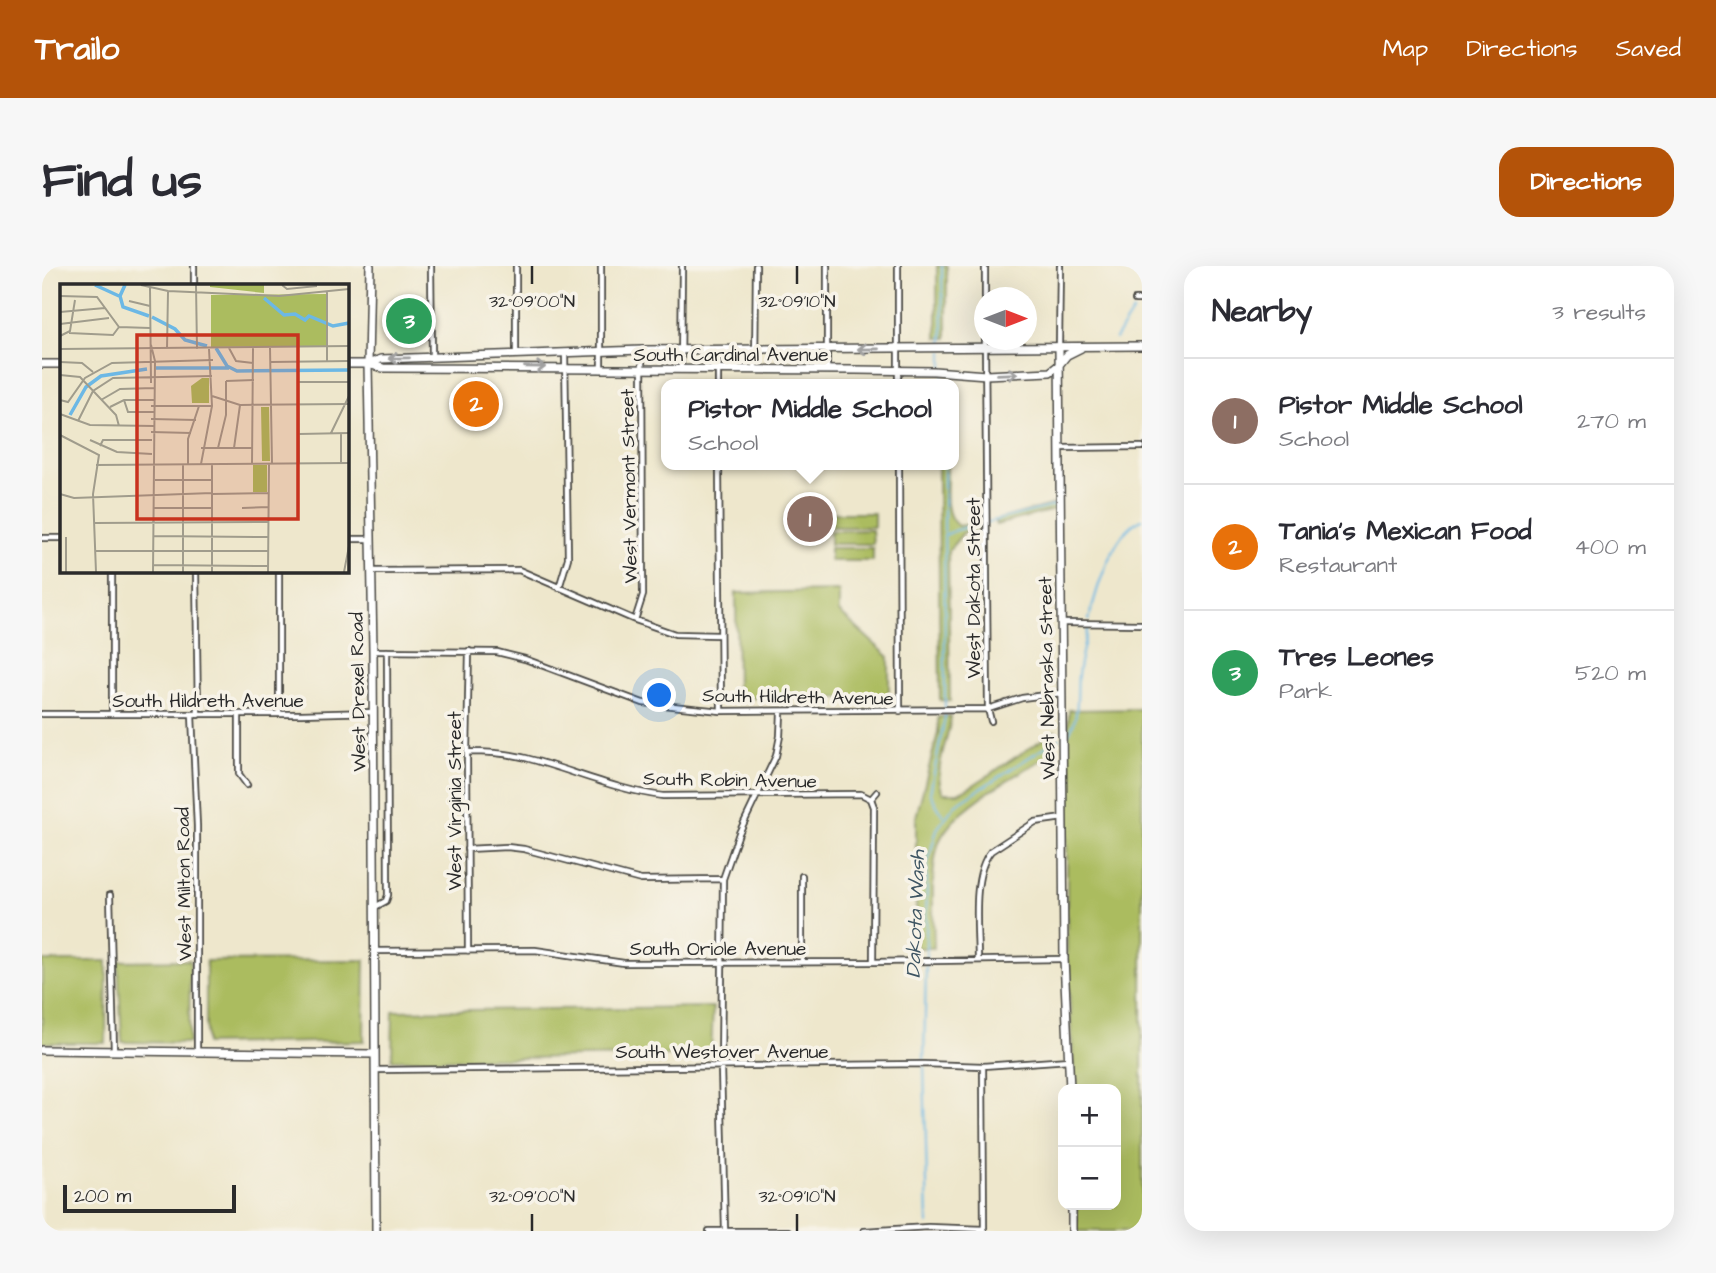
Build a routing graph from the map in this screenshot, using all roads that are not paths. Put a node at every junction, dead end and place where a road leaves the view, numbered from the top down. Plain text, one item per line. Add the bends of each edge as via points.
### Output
1 (194, 266) edge
2 (370, 266) edge
3 (431, 266) edge
4 (516, 266) edge
5 (601, 266) edge
6 (682, 266) edge
7 (756, 266) edge
8 (827, 266) edge
9 (898, 266) edge
10 (985, 266) edge
11 (1060, 266) edge
12 (194, 284) edge
13 (985, 287) edge
14 (1135, 300) dead end
15 (1142, 300) edge
16 (974, 344) edge
17 (1037, 346) edge
18 (1142, 346) edge
19 (1059, 347) junction
20 (1085, 347) junction
21 (897, 348) junction
22 (827, 349) junction
23 (642, 350) junction
24 (681, 350) junction
25 (755, 350) junction
26 (985, 350) edge
27 (601, 351) junction
28 (718, 351) junction
29 (565, 352) junction
30 (516, 354) junction
31 (432, 358) junction
32 (42, 364) edge
33 (60, 364) edge
34 (348, 364) edge
35 (368, 364) junction
36 (1059, 365) junction
37 (565, 368) junction
38 (601, 370) junction
39 (640, 370) junction
40 (681, 370) junction
41 (718, 370) junction
42 (755, 370) junction
43 (827, 370) junction
44 (898, 370) junction
45 (986, 375) junction
46 (718, 379) edge
47 (898, 379) edge
48 (1142, 447) edge
49 (1059, 448) junction
50 (719, 470) edge
51 (898, 470) edge
52 (42, 538) edge
53 (60, 538) edge
54 (348, 539) edge
55 (371, 539) junction
56 (372, 571) junction
57 (112, 572) edge
58 (196, 572) edge
59 (279, 572) edge
60 (559, 587) junction
61 (635, 620) junction
62 (1062, 622) junction
63 (1142, 624) edge
64 (719, 635) junction
65 (373, 651) junction
66 (387, 651) junction
67 (469, 651) junction
68 (1061, 693) junction
69 (988, 709) junction
70 (721, 711) junction
71 (900, 711) junction
72 (374, 712) junction
73 (111, 713) junction
74 (781, 713) junction
75 (42, 714) edge
76 (195, 715) junction
77 (239, 715) junction
78 (279, 715) junction
79 (991, 720) dead end
80 (467, 752) junction
81 (247, 785) dead end
82 (877, 792) dead end
83 (758, 795) junction
84 (871, 799) junction
85 (1063, 818) junction
86 (467, 849) junction
87 (802, 876) dead end
88 (723, 879) junction
89 (110, 895) dead end
90 (374, 907) junction
91 (374, 951) junction
92 (468, 951) junction
93 (1064, 959) junction
94 (978, 960) junction
95 (722, 961) junction
96 (802, 962) junction
97 (873, 962) junction
98 (42, 1050) edge
99 (114, 1052) junction
100 (197, 1052) junction
101 (374, 1054) junction
102 (1070, 1060) junction
103 (983, 1066) junction
104 (721, 1067) junction
105 (374, 1070) junction
106 (1070, 1084) edge
107 (1072, 1210) edge
108 (984, 1230) edge
109 (376, 1231) edge
110 (709, 1231) edge
111 (725, 1231) edge
112 (788, 1231) edge
113 (864, 1231) edge
114 (1072, 1231) edge

1 - 12 street
2 - 35 street, West Drexel Road
3 - 31 street
4 - 30 street
5 - 27 street
6 - 24 street
7 - 25 street
8 - 22 street
9 - 21 street
10 - 13 street
11 - 19 street, West Nebraska Street
14 - 15 street
16 - 21 street, South Cardinal Avenue
17 - 19 street, South Cardinal Avenue
18 - 20 street, South Cardinal Avenue
19 - 20 street, South Cardinal Avenue
19 - 36 street, West Nebraska Street
20 - 36 street, South Cardinal Avenue via 1066,355
21 -> 22 street, South Cardinal Avenue
21 - 44 street
22 - 25 street, South Cardinal Avenue
22 - 43 street
23 - 24 street, South Cardinal Avenue
23 - 27 street, South Cardinal Avenue
23 - 39 street, West Vermont Street
24 - 28 street, South Cardinal Avenue
24 - 40 street
25 - 28 street, South Cardinal Avenue
25 - 42 street
26 - 45 street, West Dakota Street
27 - 29 street, South Cardinal Avenue
27 - 38 street
28 - 41 street
29 - 30 street, South Cardinal Avenue
29 - 37 street
30 - 31 street, South Cardinal Avenue
31 -> 35 street, South Cardinal Avenue via 381,359
32 - 33 street
34 - 35 street, South Cardinal Avenue
35 -> 37 street, South Cardinal Avenue via 383,368
35 - 55 street, West Drexel Road
45 -> 36 street, South Cardinal Avenue via 1050,372
36 - 49 street, West Nebraska Street
37 - 38 street, South Cardinal Avenue
37 - 60 street via 568,558
38 - 39 street, South Cardinal Avenue
39 - 40 street, South Cardinal Avenue
39 - 61 street, West Vermont Street via 643,595
40 - 41 street, South Cardinal Avenue
41 - 42 street, South Cardinal Avenue
41 - 46 street
42 - 43 street, South Cardinal Avenue
43 - 44 street, South Cardinal Avenue
44 - 45 street, South Cardinal Avenue
44 - 47 street
45 - 69 street, West Dakota Street
48 - 49 street
49 - 62 street, West Nebraska Street
50 - 64 street
51 - 71 street
52 - 53 street
54 - 55 street
55 - 56 street, West Drexel Road
56 - 60 street via 519,570
56 - 65 street, West Drexel Road
57 - 73 street
58 - 76 street, West Milton Road
59 - 78 street
60 - 61 street
61 - 64 street via 675,634
62 - 63 street
62 - 68 street, West Nebraska Street
64 - 70 street
65 - 66 street, South Hildreth Avenue
65 - 72 street, West Drexel Road
66 - 67 street, South Hildreth Avenue
66 - 90 street, West Drexel Road via 388,895
67 - 70 street, South Hildreth Avenue via 525,659 643,703
67 - 80 street, West Virginia Street
68 - 69 street, South Hildreth Avenue
68 - 85 street, West Nebraska Street
69 - 71 street, South Hildreth Avenue
69 - 79 street, West Dakota Street
70 - 74 street, South Hildreth Avenue
71 - 74 street, South Hildreth Avenue
72 - 78 street, South Hildreth Avenue
72 - 90 street, West Drexel Road
73 - 75 street, South Hildreth Avenue
73 - 76 street, South Hildreth Avenue
74 - 83 street via 779,746
76 - 77 street, South Hildreth Avenue
76 - 100 street, West Milton Road
77 - 78 street, South Hildreth Avenue
77 - 81 street via 239,774
80 - 83 street, South Robin Avenue via 526,758 637,793
80 - 86 street, West Virginia Street
82 - 84 street
83 - 84 street, South Robin Avenue via 861,794
83 - 88 street
84 - 97 street
85 - 93 street, West Nebraska Street
85 - 94 street via 1035,822 985,857 979,876
86 - 88 street via 524,849 640,880
86 - 92 street, West Virginia Street
87 - 96 street
88 - 95 street
89 - 99 street
90 - 91 street, West Drexel Road
91 - 92 street, South Oriole Avenue
91 - 101 street, West Drexel Road
92 - 95 street, South Oriole Avenue via 535,950 624,963
93 - 94 street, South Oriole Avenue
93 - 102 street, West Nebraska Street
94 - 97 street, South Oriole Avenue
95 - 96 street, South Oriole Avenue
95 - 104 street
96 - 97 street, South Oriole Avenue
98 - 99 street
99 - 100 street
100 - 101 street
101 - 105 street, West Drexel Road
102 - 103 street, South Westover Avenue
102 - 106 street, West Nebraska Street
103 - 104 street, South Westover Avenue
103 - 108 street
104 - 105 street, South Westover Avenue
104 - 111 street
105 - 109 street, West Drexel Road
107 - 114 street
108 - 113 street
110 - 111 street
111 - 112 street

